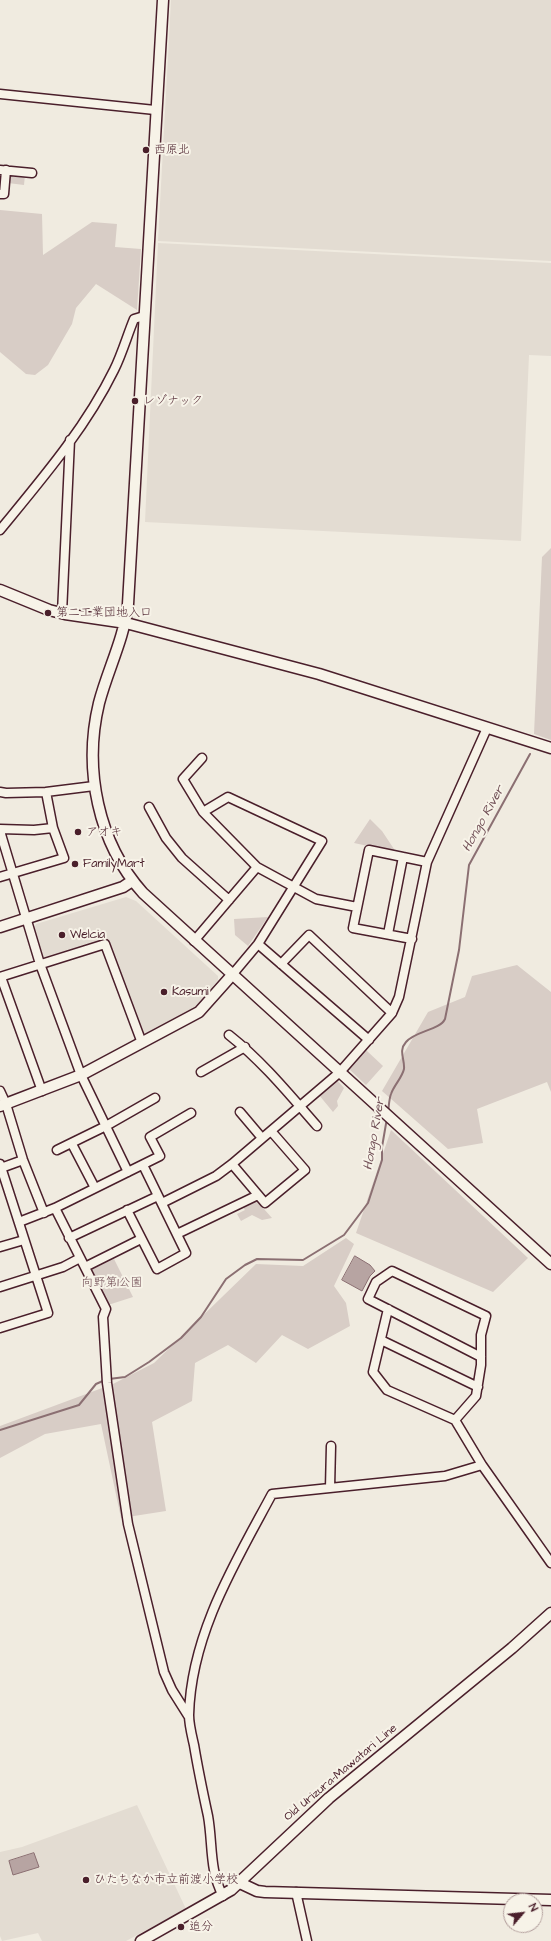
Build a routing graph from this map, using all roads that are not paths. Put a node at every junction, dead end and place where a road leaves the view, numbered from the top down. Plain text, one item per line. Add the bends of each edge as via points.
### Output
1 (163, 0) edge
2 (0, 94) edge
3 (155, 110) junction
4 (3, 170) edge
5 (32, 173) dead end
6 (0, 194) edge
7 (144, 316) junction
8 (70, 440) junction
9 (0, 530) edge
10 (0, 590) edge
11 (62, 613) junction
12 (126, 623) junction
13 (486, 728) junction
14 (551, 748) edge
15 (202, 758) dead end
16 (94, 786) junction
17 (0, 792) edge
18 (46, 792) junction
19 (149, 807) dead end
20 (203, 812) junction
21 (53, 828) junction
22 (0, 830) edge
23 (403, 857) junction
24 (427, 862) junction
25 (257, 867) junction
26 (12, 873) junction
27 (0, 877) edge
28 (132, 881) junction
29 (294, 886) junction
30 (229, 900) junction
31 (357, 907) junction
32 (26, 919) junction
33 (0, 927) edge
34 (388, 934) junction
35 (412, 939) junction
36 (194, 941) junction
37 (258, 944) junction
38 (40, 964) junction
39 (281, 964) junction
40 (232, 975) junction
41 (1, 977) edge
42 (392, 1013) junction
43 (229, 1035) dead end
44 (369, 1040) junction
45 (142, 1043) junction
46 (244, 1047) junction
47 (201, 1072) dead end
48 (340, 1072) junction
49 (81, 1075) junction
50 (0, 1091) edge
51 (42, 1091) junction
52 (154, 1098) dead end
53 (3, 1105) edge
54 (300, 1107) junction
55 (240, 1112) dead end
56 (191, 1113) dead end
57 (106, 1126) junction
58 (317, 1126) dead end
59 (271, 1130) junction
60 (262, 1138) junction
61 (72, 1144) junction
62 (57, 1150) dead end
63 (23, 1160) junction
64 (232, 1164) junction
65 (143, 1165) junction
66 (1, 1166) edge
67 (128, 1172) junction
68 (95, 1188) junction
69 (258, 1195) junction
70 (160, 1199) junction
71 (55, 1208) junction
72 (127, 1210) junction
73 (44, 1213) junction
74 (18, 1222) junction
75 (177, 1234) junction
76 (69, 1238) junction
77 (141, 1239) junction
78 (24, 1240) junction
79 (0, 1247) edge
80 (80, 1258) junction
81 (551, 1264) edge
82 (85, 1267) junction
83 (36, 1276) junction
84 (0, 1287) edge
85 (388, 1309) junction
86 (0, 1328) edge
87 (381, 1340) junction
88 (481, 1357) junction
89 (478, 1387) junction
90 (455, 1420) junction
91 (331, 1446) dead end
92 (482, 1465) junction
93 (330, 1488) junction
94 (551, 1563) edge
95 (551, 1613) edge
96 (189, 1717) junction
97 (240, 1883) junction
98 (296, 1892) junction
99 (223, 1896) junction
100 (551, 1900) edge
101 (141, 1941) edge
102 (307, 1941) edge

1 - 3 street
2 - 3 street
3 - 7 street
4 - 5 street
4 - 6 street via 4,194
7 - 8 street via 134,319 114,369
7 - 12 street via 134,529
8 - 9 street
8 - 11 street
10 - 11 street
11 - 12 street
12 - 13 street via 313,672
12 - 16 street via 99,702 92,758
13 - 14 street
13 - 24 street
15 - 20 street via 183,779
16 - 18 street
16 - 28 street via 106,830
17 - 18 street
18 - 21 street
19 - 30 street via 166,838 182,858
20 - 25 street
20 - 29 street via 228,797 322,841
21 - 22 street
21 - 26 street via 64,858
22 - 26 street
23 - 24 street
23 - 31 street via 368,850
23 - 34 street
24 - 35 street
25 - 29 street
25 - 30 street
26 - 27 street
26 - 32 street
28 - 32 street via 123,887
28 - 36 street
29 - 31 street via 316,899
29 - 37 street
30 - 36 street
31 - 34 street via 353,928
32 - 33 street
32 - 38 street
34 - 35 street
35 - 42 street via 399,997
36 - 40 street
37 - 39 street
37 - 40 street
38 - 41 street
38 - 45 street via 105,944
38 - 49 street
39 - 42 street via 309,935
39 - 44 street
40 - 45 street via 199,1012
40 - 48 street
41 - 51 street
42 - 44 street
43 - 46 street
44 - 48 street
45 - 49 street
46 - 47 street
46 - 54 street
48 - 54 street
48 - 81 street
49 - 51 street
49 - 57 street
50 - 53 street
51 - 53 street
52 - 57 street
53 - 63 street
54 - 58 street
54 - 59 street
55 - 60 street
56 - 65 street via 150,1137 160,1156
57 - 61 street
57 - 67 street
59 - 60 street
59 - 69 street via 305,1170 265,1203
60 - 64 street
61 - 62 street
61 - 68 street
63 - 66 street
63 - 73 street
64 - 69 street
64 - 70 street via 216,1176
65 - 67 street
65 - 70 street
66 - 74 street
67 - 68 street
68 - 71 street
69 - 75 street
70 - 72 street
70 - 75 street
71 - 73 street
71 - 76 street
72 - 76 street
72 - 77 street
73 - 74 street
74 - 78 street
75 - 77 street via 186,1253 157,1269
76 - 80 street
77 - 82 street
78 - 79 street
78 - 83 street
80 - 82 street
80 - 83 street
82 - 96 street via 106,1309 103,1317 107,1381 128,1524 164,1672
83 - 84 street
83 - 86 street via 48,1313
85 - 87 street
85 - 88 street
85 - 88 street via 368,1299 376,1282 392,1271 486,1316 480,1334
87 - 89 street
87 - 90 street via 373,1372 387,1390
88 - 89 street
89 - 90 street via 476,1396
90 - 92 street
91 - 93 street
92 - 93 street via 445,1476
92 - 94 street
93 - 96 street via 272,1494 236,1560 208,1621 192,1681
95 - 97 street, Old Urizura-Mawatari Line via 329,1798
96 - 99 street via 209,1821 213,1869 216,1883
97 - 98 street via 257,1891
97 - 99 street, Old Urizura-Mawatari Line
98 - 100 street
98 - 102 street
99 - 101 street, Old Urizura-Mawatari Line

